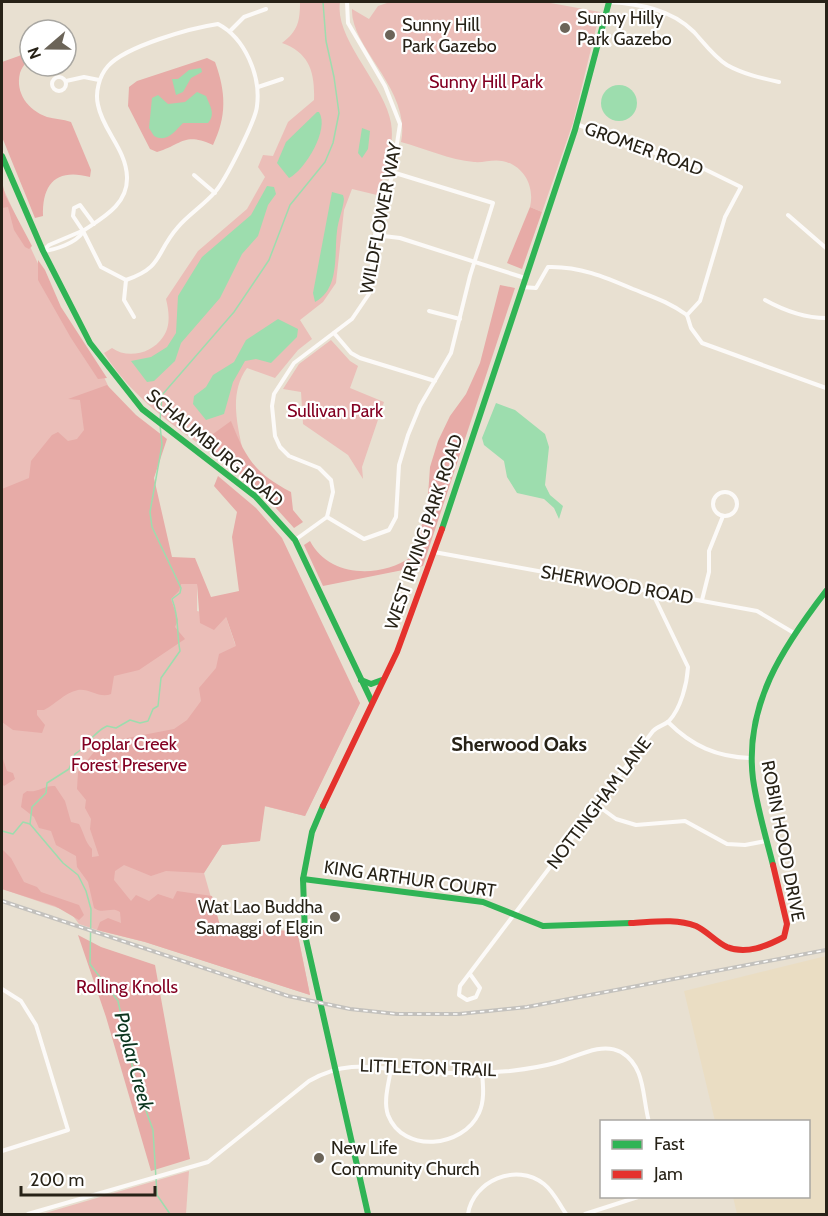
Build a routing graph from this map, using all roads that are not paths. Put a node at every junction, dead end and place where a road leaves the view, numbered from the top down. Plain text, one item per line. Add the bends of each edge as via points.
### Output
1 (347, 2) edge
2 (609, 2) edge
3 (266, 9) dead end
4 (231, 30) junction
5 (282, 79) dead end
6 (99, 80) junction
7 (66, 81) dead end
8 (779, 82) dead end
9 (258, 87) junction
10 (576, 124) junction
11 (2, 156) edge
12 (392, 172) junction
13 (194, 175) dead end
14 (215, 193) junction
15 (788, 215) dead end
16 (94, 224) junction
17 (83, 231) junction
18 (375, 235) junction
19 (826, 248) edge
20 (43, 252) junction
21 (474, 262) junction
22 (525, 278) junction
23 (126, 280) junction
24 (522, 287) junction
25 (765, 300) dead end
26 (429, 311) dead end
27 (687, 315) junction
28 (134, 317) dead end
29 (826, 318) edge
30 (460, 319) junction
31 (334, 333) junction
32 (435, 381) junction
33 (826, 388) edge
34 (723, 516) junction
35 (327, 517) junction
36 (295, 540) junction
37 (434, 552) junction
38 (826, 591) edge
39 (652, 592) junction
40 (702, 600) junction
41 (794, 633) junction
42 (384, 679) junction
43 (361, 680) junction
44 (372, 702) junction
45 (668, 722) junction
46 (750, 758) junction
47 (597, 805) junction
48 (766, 841) junction
49 (303, 879) junction
50 (516, 913) junction
51 (784, 937) joint
52 (470, 974) junction
53 (2, 989) edge
54 (391, 1068) junction
55 (335, 1069) junction
56 (482, 1072) junction
57 (649, 1120) edge
58 (2, 1151) edge
59 (638, 1198) edge
60 (28, 1215) edge
61 (368, 1215) edge
62 (468, 1215) edge
63 (566, 1215) edge
64 (585, 1215) edge

1 - 12 street, WILDFLOWER WAY via 348,23 385,86 400,124
2 - 8 street via 634,3 673,16 725,64
2 - 10 main road, WEST IRVING PARK ROAD via 596,62
3 - 4 street via 244,17
4 - 6 street via 218,24 201,26 132,50 109,65
4 - 9 street via 242,46
5 - 9 street
6 - 7 street via 84,77
6 - 16 street via 98,105 120,148 127,178 120,201 105,219
9 - 14 street via 257,109 229,173
10 - 22 main road, WEST IRVING PARK ROAD
10 - 27 street, GROMER ROAD via 694,164 741,187 725,217 700,302
11 - 20 main road, SCHAUMBURG ROAD
12 - 18 street, WILDFLOWER WAY
12 - 21 street via 493,203
13 - 14 street
14 - 23 street via 179,225 161,257 145,273
15 - 19 street
16 - 17 street
16 - 17 street via 80,205 74,208 73,216
17 - 20 street via 49,245
17 - 23 street via 101,267
18 - 21 street via 400,238
18 - 31 street, WILDFLOWER WAY via 369,294 358,312
20 - 36 main road, SCHAUMBURG ROAD via 90,343 119,383 160,423 255,496
21 - 22 street
21 - 30 street
22 - 24 main road, WEST IRVING PARK ROAD
23 - 28 street via 124,300
24 - 27 street via 536,288 548,267 579,269 661,298
24 - 37 main road, WEST IRVING PARK ROAD
25 - 29 street via 803,316
26 - 30 street
27 - 33 street via 702,344
30 - 32 street via 451,353
31 - 32 street via 360,358
31 - 35 street, WILDFLOWER WAY via 294,363 274,394 272,405 280,447 289,456 319,468 331,480 333,492
32 - 35 street via 408,435 399,465 396,517 389,530 364,539
34 - 34 street via 733,514 737,507 736,499 726,492 718,495 713,505
34 - 40 street via 709,551
35 - 36 street
36 - 43 main road, SCHAUMBURG ROAD
37 - 39 street, SHERWOOD ROAD
37 - 42 main road, WEST IRVING PARK ROAD
38 - 41 main road, ROBIN HOOD DRIVE
39 - 40 street, SHERWOOD ROAD
39 - 45 street, NOTTINGHAM LANE via 688,667 683,693
40 - 41 street, SHERWOOD ROAD via 757,611
41 - 46 main road, ROBIN HOOD DRIVE via 759,696
42 - 43 main road via 371,684
42 - 44 main road, WEST IRVING PARK ROAD
43 - 44 main road, SCHAUMBURG ROAD
44 - 49 main road, WEST IRVING PARK ROAD via 312,832
45 - 46 street via 686,739 705,749 727,758
45 - 47 street, NOTTINGHAM LANE via 653,730
46 - 48 main road, ROBIN HOOD DRIVE
47 - 48 street via 616,819 636,825 686,822 728,844
47 - 50 street, NOTTINGHAM LANE
48 - 51 main road, ROBIN HOOD DRIVE via 788,924
49 - 50 main road, KING ARTHUR COURT via 483,902
49 - 55 main road, WEST IRVING PARK ROAD via 305,935
50 - 51 main road, KING ARTHUR COURT via 527,922 562,927 674,921 696,926 727,947 742,950 766,946
50 - 52 street, NOTTINGHAM LANE
52 - 52 street, NOTTINGHAM LANE via 480,988 476,997 467,1000 459,995 458,989
53 - 58 street via 21,1001 36,1025 68,1130
54 - 55 street, LITTLETON TRAIL via 366,1065
54 - 56 street, LITTLETON TRAIL
54 - 56 street via 388,1115 406,1136 426,1142 457,1136 476,1119 483,1101
55 - 60 street, LITTLETON TRAIL via 309,1081 208,1162
55 - 61 main road, WEST IRVING PARK ROAD
56 - 57 street, LITTLETON TRAIL via 543,1066 593,1050 617,1051 640,1074
59 - 64 street
62 - 63 street via 475,1195 485,1185 513,1175 528,1176 544,1184

